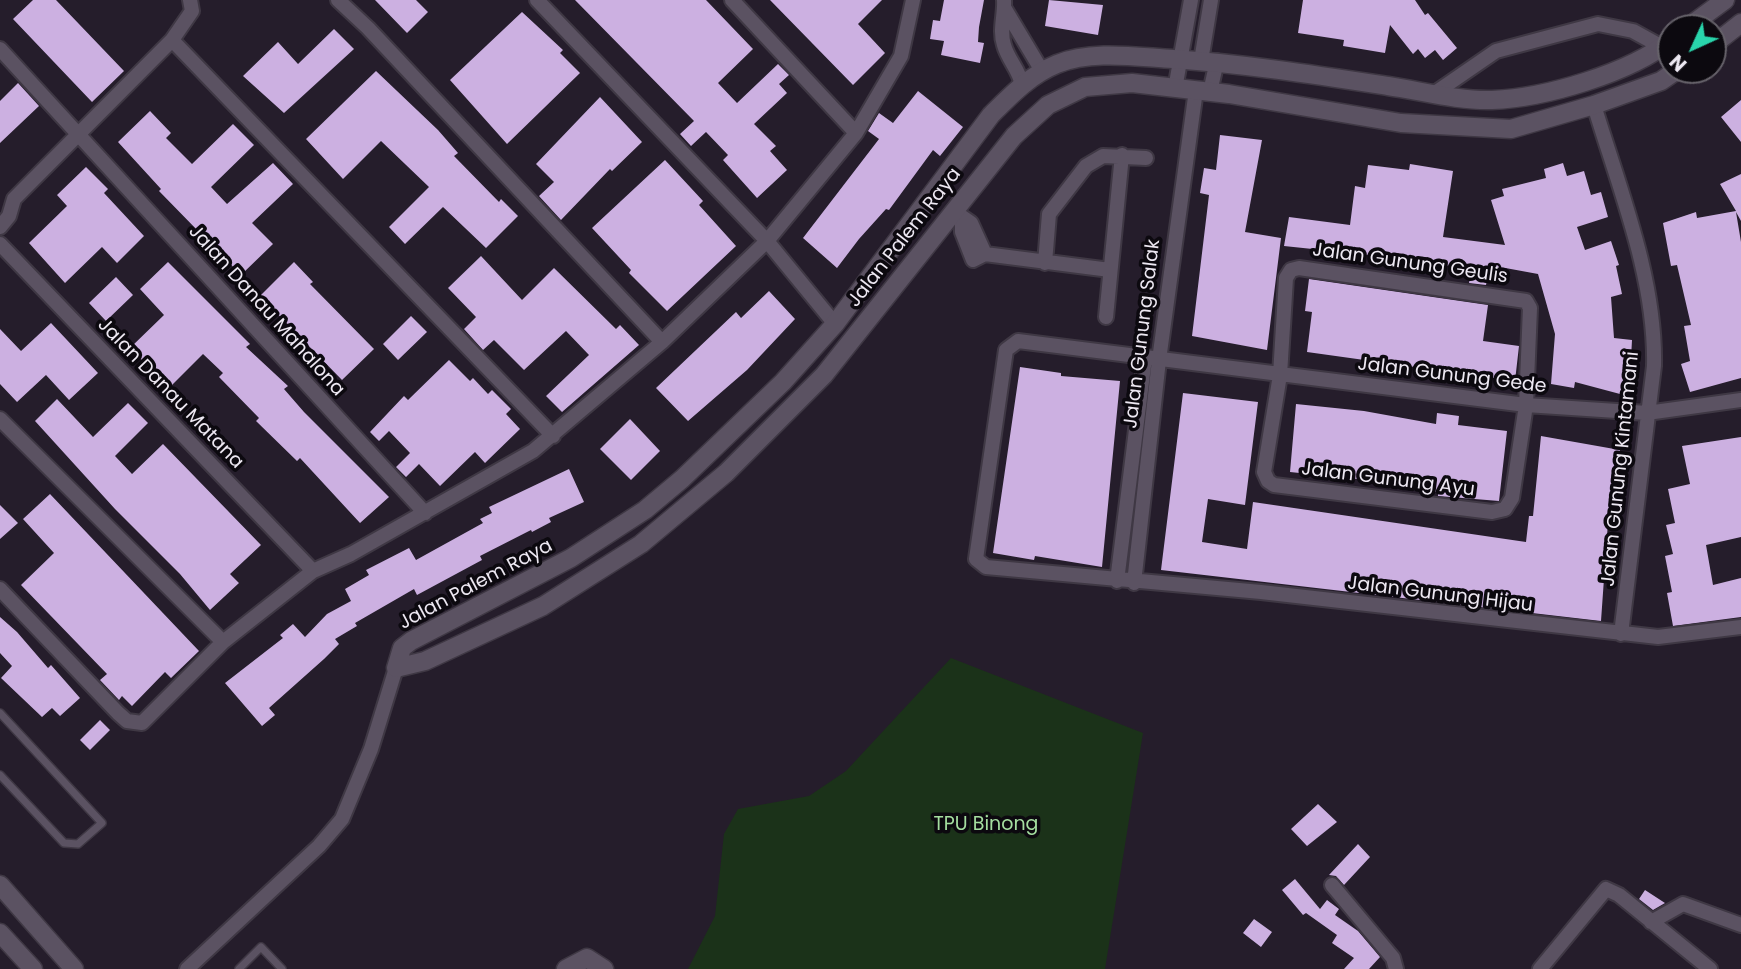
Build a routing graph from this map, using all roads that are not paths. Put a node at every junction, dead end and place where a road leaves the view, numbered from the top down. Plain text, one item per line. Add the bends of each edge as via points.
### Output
1 (190, 0) edge
2 (338, 0) edge
3 (537, 0) edge
4 (732, 0) edge
5 (913, 0) edge
6 (1191, 0) edge
7 (1211, 0) edge
8 (1725, 0) edge
9 (1005, 5) edge
10 (1706, 14) edge
11 (1741, 23) edge
12 (1727, 34) edge
13 (172, 40) junction
14 (1657, 40) edge
15 (0, 48) edge
16 (1657, 51) edge
17 (1180, 60) junction
18 (1209, 61) junction
19 (1042, 71) junction
20 (1657, 82) edge
21 (1021, 85) junction
22 (1175, 89) junction
23 (1203, 91) junction
24 (1435, 93) junction
25 (1594, 105) junction
26 (856, 133) junction
27 (78, 134) junction
28 (1122, 155) junction
29 (1146, 158) dead end
30 (932, 194) junction
31 (7, 200) edge
32 (958, 214) junction
33 (0, 227) edge
34 (767, 241) junction
35 (0, 244) edge
36 (1045, 263) junction
37 (1110, 270) junction
38 (1106, 317) dead end
39 (835, 324) junction
40 (662, 342) junction
41 (1152, 359) junction
42 (1280, 375) junction
43 (1741, 400) edge
44 (1526, 405) junction
45 (1647, 413) junction
46 (0, 419) edge
47 (554, 436) junction
48 (425, 513) junction
49 (313, 571) junction
50 (1116, 581) junction
51 (1134, 583) junction
52 (0, 589) edge
53 (1741, 627) edge
54 (1621, 634) junction
55 (223, 642) junction
56 (396, 668) junction
57 (0, 713) edge
58 (0, 775) edge
59 (0, 885) edge
60 (1332, 885) dead end
61 (1651, 922) junction
62 (1741, 925) edge
63 (0, 933) edge
64 (603, 968) edge
65 (33, 969) edge
66 (74, 969) edge
67 (187, 969) edge
68 (239, 969) edge
69 (282, 969) edge
70 (566, 969) edge
71 (1396, 969) edge
72 (1540, 969) edge
73 (1710, 969) edge

1 - 13 street via 192,10
2 - 40 street
3 - 34 street
4 - 26 street
5 - 26 street via 901,56
6 - 17 street
7 - 18 street, Jalan Gunung Salak
8 - 10 street
9 - 19 street
9 - 21 street via 1001,35
11 - 12 street
13 - 27 street
13 - 47 street
14 - 24 street, Jalan Palem Raya via 1598,24 1496,51
15 - 27 street, Jalan Danau Mahalona
16 - 24 street, Jalan Palem Raya via 1596,78 1556,88 1493,100
17 - 18 street, Jalan Palem Raya
17 - 19 street, Jalan Palem Raya via 1082,58
17 - 22 street
18 - 23 street, Jalan Gunung Salak
18 - 24 street, Jalan Palem Raya
19 - 21 street, Jalan Palem Raya
20 - 25 street, Jalan Palem Raya
21 - 30 street, Jalan Palem Raya via 990,115
22 - 23 street, Jalan Palem Raya
22 - 32 street, Jalan Palem Raya via 1132,83 1085,87 1048,105 1014,136
23 - 25 street, Jalan Palem Raya via 1401,123 1511,129
23 - 41 street, Jalan Gunung Salak
25 - 45 street, Jalan Gunung Kintamani via 1649,302 1654,345
26 - 34 street
27 - 31 street
27 - 48 street, Jalan Danau Mahalona
28 - 29 street
28 - 36 street via 1103,156 1086,166 1049,214
28 - 37 street
30 - 32 street
30 - 39 street, Jalan Palem Raya
31 - 33 street via 9,216
32 - 36 street via 971,223 979,257
32 - 56 street, Jalan Palem Raya via 824,374 726,473 652,535 543,606 425,661
34 - 39 street
34 - 40 street
35 - 49 street, Jalan Danau Matana
36 - 37 street
37 - 38 street
39 - 56 street, Jalan Palem Raya via 783,382 645,510 571,558 411,641 402,648
40 - 47 street
41 - 42 street, Jalan Gunung Gede
41 - 50 street, Jalan Gunung Salak
41 - 50 street, Jalan Gunung Gede via 1023,341 1006,350 976,559 986,567
41 - 51 street, Jalan Gunung Salak
42 - 44 street, Jalan Gunung Gede
42 - 44 street, Jalan Gunung Geulis via 1286,278 1299,268 1520,298 1530,308
42 - 44 street, Jalan Gunung Ayu via 1264,472 1274,485 1492,512 1505,509 1512,498
43 - 45 street, Jalan Gunung Gede
44 - 45 street, Jalan Gunung Gede
45 - 54 street, Jalan Gunung Kintamani
46 - 55 street
47 - 48 street
48 - 49 street
49 - 55 street
50 - 51 street, Jalan Gunung Hijau
51 - 54 street, Jalan Gunung Hijau
52 - 55 street via 118,713 135,724 147,720
53 - 54 street, Jalan Gunung Hijau via 1690,636
56 - 67 street via 371,749 342,819
57 - 58 lane via 102,823 78,844 64,843
59 - 66 street
60 - 71 street via 1393,958
61 - 62 street via 1683,904
61 - 72 street via 1606,889
61 - 73 street
63 - 65 street
64 - 70 street via 587,958
68 - 69 lane via 261,947

